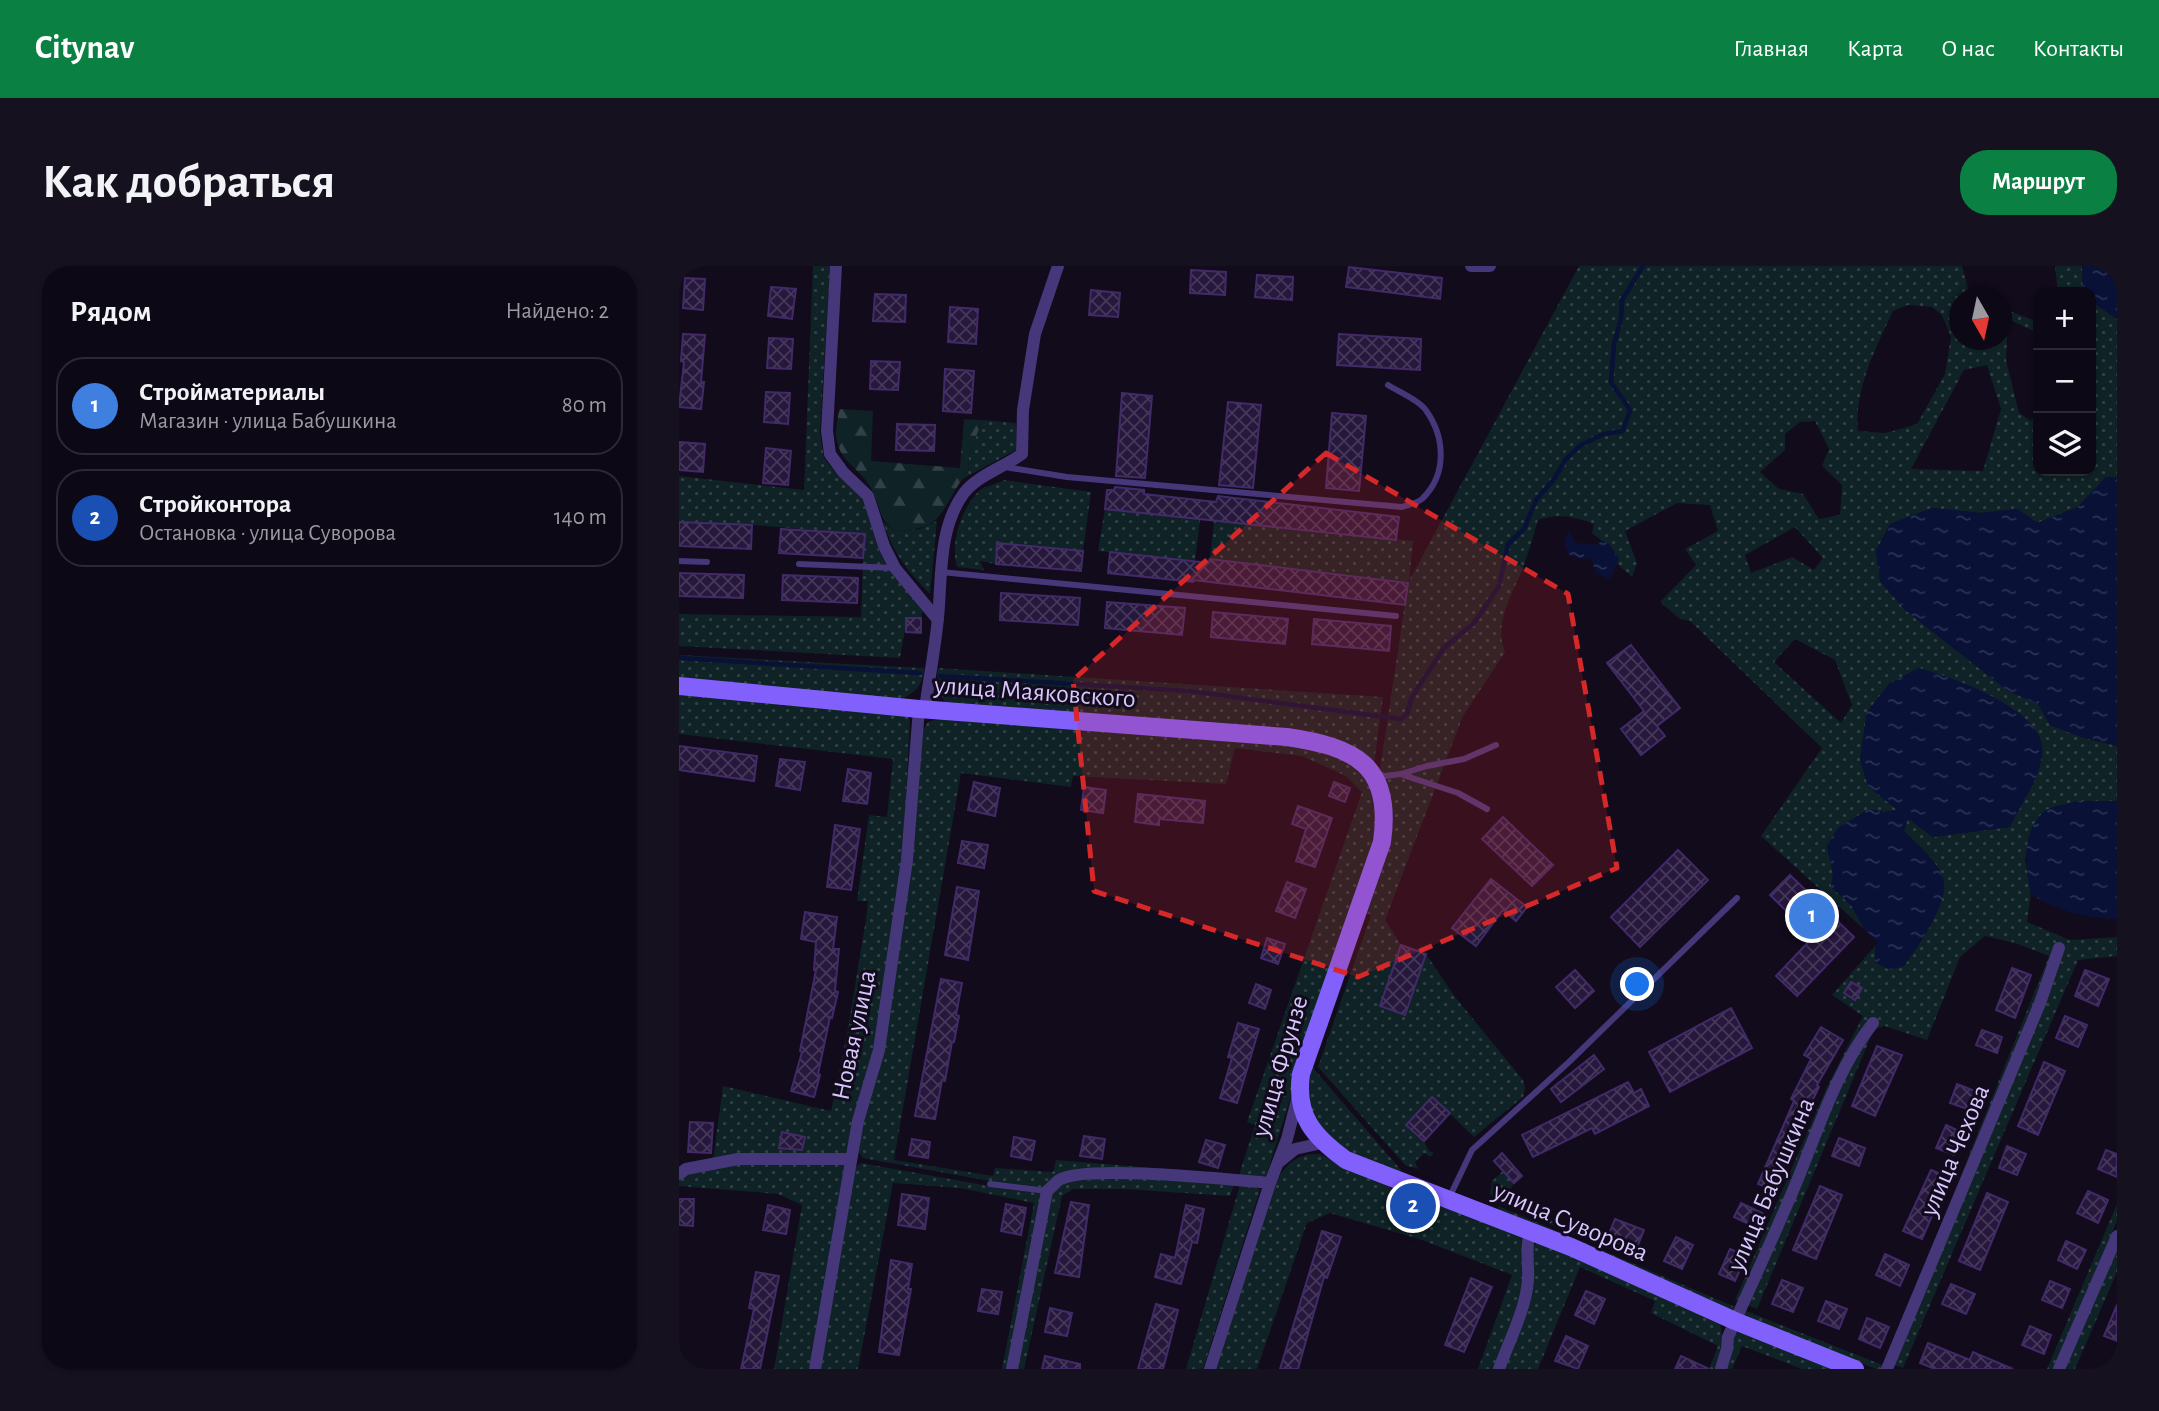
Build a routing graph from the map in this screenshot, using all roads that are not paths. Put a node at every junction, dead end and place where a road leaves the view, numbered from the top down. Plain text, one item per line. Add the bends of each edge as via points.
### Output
1 (836, 266) edge
2 (1058, 266) edge
3 (1471, 266) edge
4 (1490, 266) edge
5 (1388, 385) dead end
6 (1005, 467) junction
7 (679, 561) edge
8 (707, 562) dead end
9 (799, 564) dead end
10 (895, 568) junction
11 (941, 572) junction
12 (1396, 616) dead end
13 (938, 620) junction
14 (679, 686) edge
15 (922, 709) junction
16 (1496, 744) dead end
17 (1401, 774) junction
18 (1375, 777) junction
19 (1486, 809) dead end
20 (1738, 898) dead end
21 (2059, 948) dead end
22 (1873, 1023) dead end
23 (1299, 1091) junction
24 (1322, 1143) junction
25 (851, 1159) junction
26 (1276, 1165) junction
27 (679, 1174) edge
28 (1269, 1183) junction
29 (990, 1184) dead end
30 (1047, 1191) junction
31 (1449, 1198) junction
32 (1530, 1230) junction
33 (2117, 1236) edge
34 (1735, 1321) junction
35 (815, 1369) edge
36 (1012, 1369) edge
37 (1210, 1369) edge
38 (1499, 1369) edge
39 (1721, 1369) edge
40 (1855, 1369) edge
41 (1887, 1369) edge
42 (2059, 1369) edge

1 - 10 street via 827,431 830,454 868,496
2 - 6 street, Новая улица via 1035,334 1023,410 1022,454
3 - 4 street
5 - 6 lane via 1423,407 1438,433 1443,454 1434,483 1420,501 1402,507 1067,477
6 - 11 street, Новая улица via 978,479 964,494 947,530
7 - 8 lane
9 - 10 lane
10 - 13 street
11 - 12 lane
11 - 13 street, Новая улица
13 - 15 street, Новая улица
14 - 15 main road, улица Маяковского
15 - 18 main road, улица Маяковского via 1318,741 1344,750
15 - 25 street, Новая улица via 907,860 879,1050
16 - 17 lane via 1464,759
17 - 18 lane
17 - 19 lane via 1458,793
18 - 23 main road, улица Фрунзе via 1385,820 1382,842 1313,1034
20 - 31 lane via 1472,1150
21 - 41 street, улица Чехова
22 - 34 street, улица Бабушкина via 1843,1068
23 - 24 main road, улица Суворова via 1303,1111
23 - 26 street, улица Фрунзе
24 - 26 street via 1296,1149
24 - 31 main road, улица Суворова via 1346,1160 1385,1177
25 - 27 street via 738,1159
25 - 35 street, Новая улица
26 - 28 street, улица Фрунзе
28 - 30 street via 1114,1173 1073,1176
28 - 37 street, улица Фрунзе
29 - 30 lane
30 - 36 street
31 - 32 main road, улица Суворова
32 - 34 main road, улица Суворова
32 - 38 street via 1524,1301
33 - 42 street
34 - 39 street, улица Бабушкина
34 - 40 main road, улица Суворова

